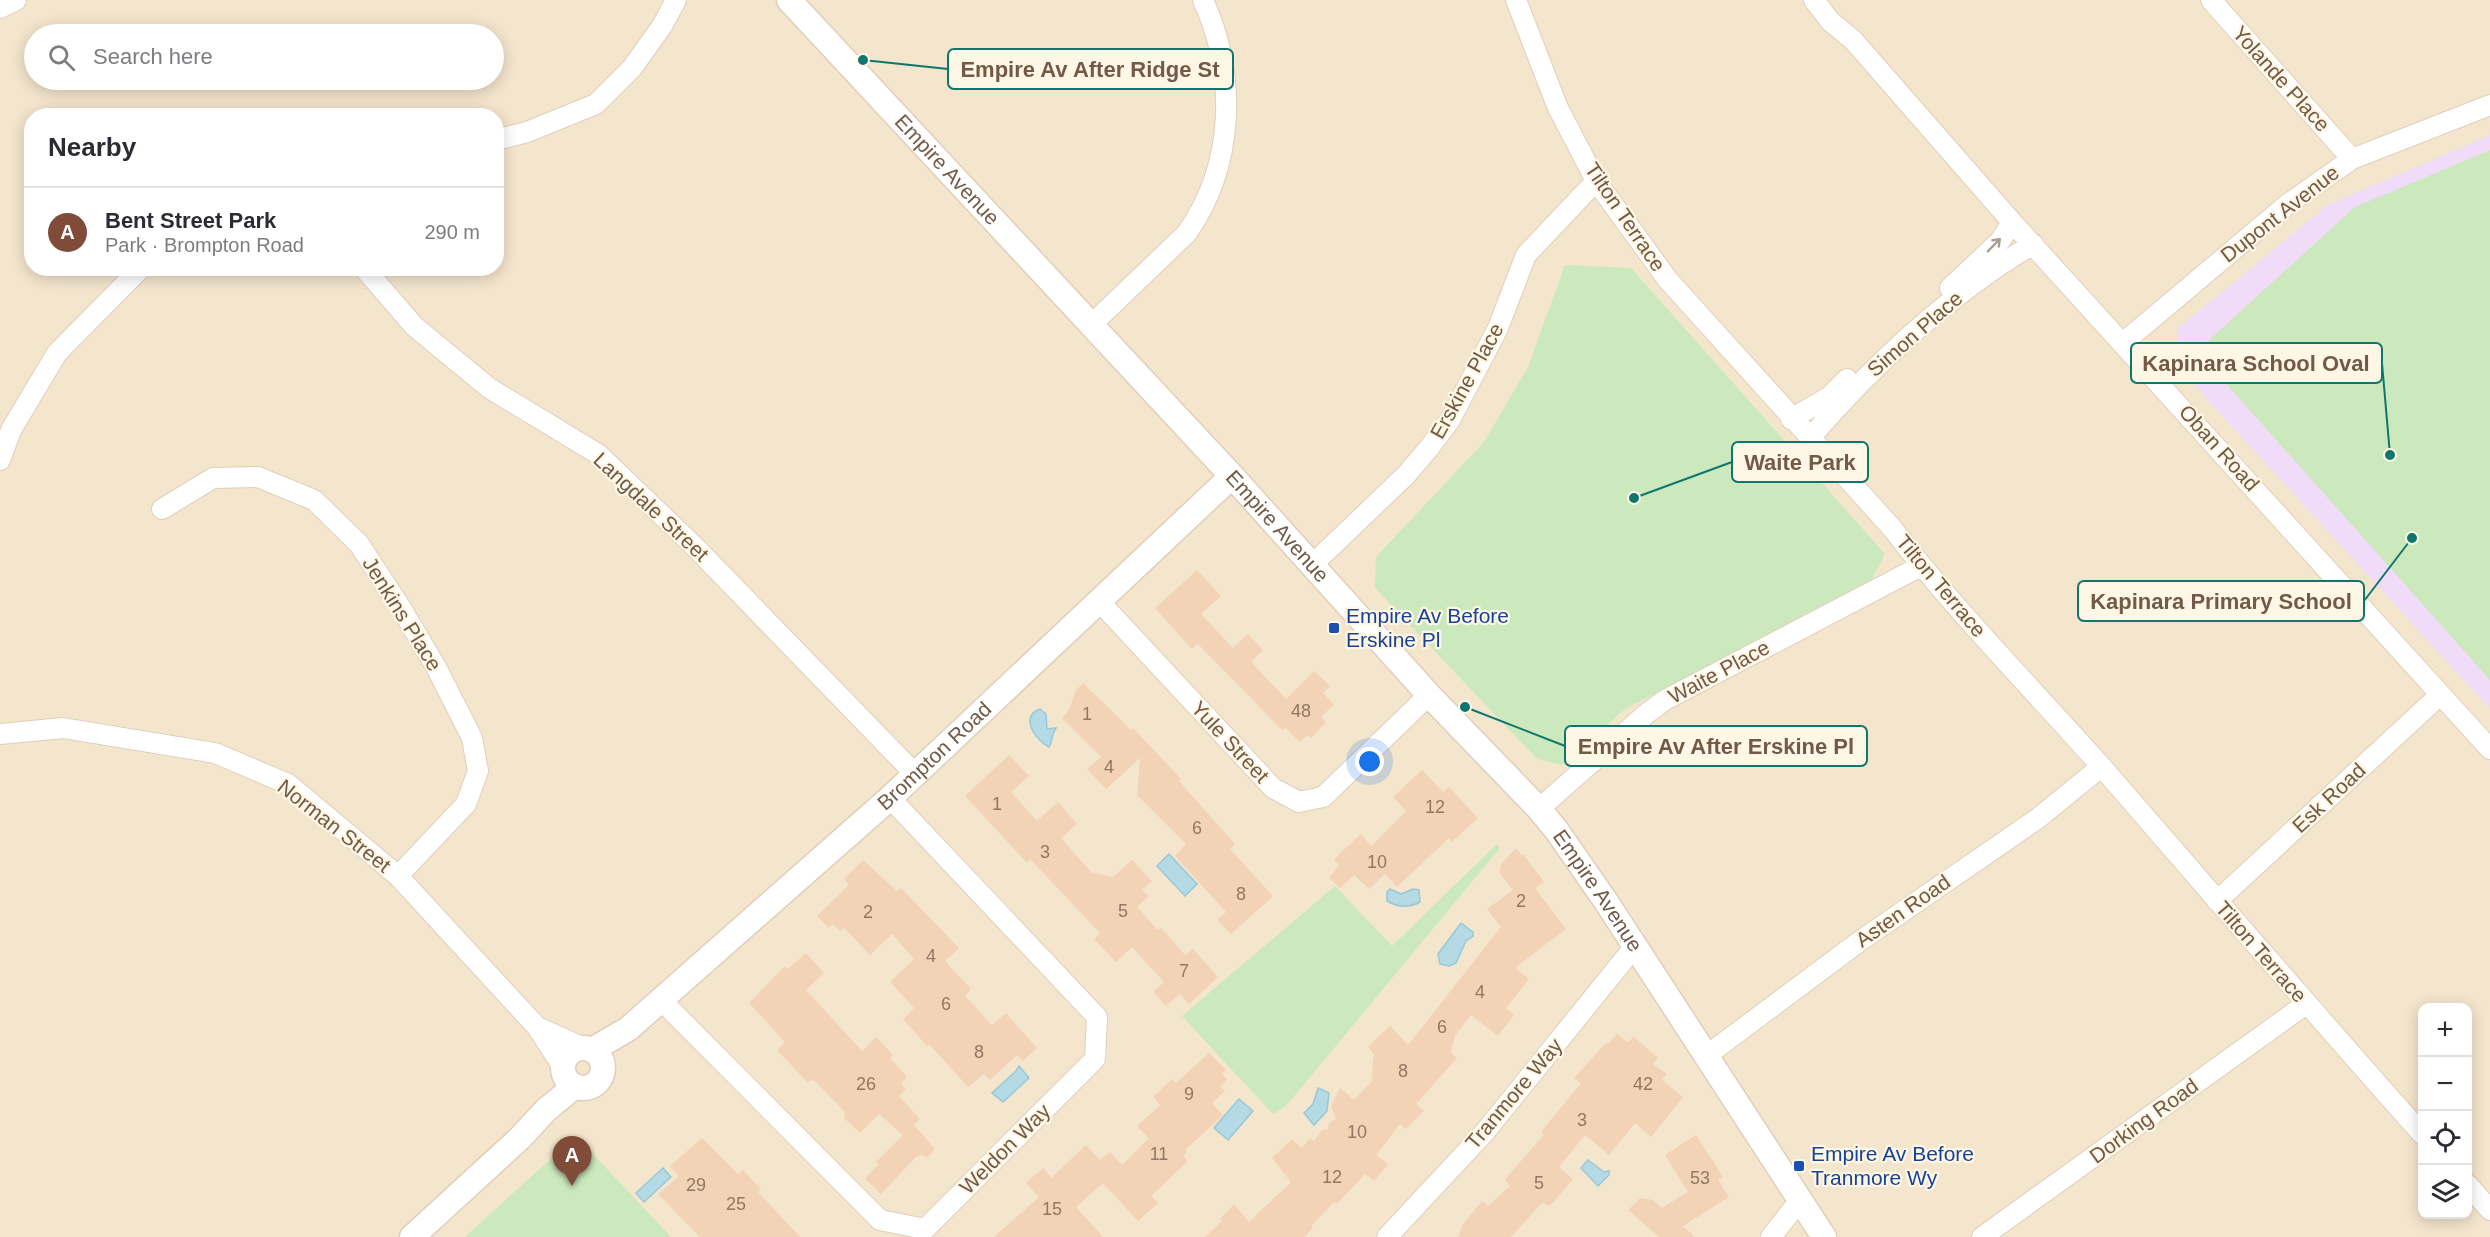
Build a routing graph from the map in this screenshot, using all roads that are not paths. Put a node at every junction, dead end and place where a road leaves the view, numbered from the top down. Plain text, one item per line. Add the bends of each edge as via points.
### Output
1 (16, 0) edge
2 (676, 0) edge
3 (789, 0) edge
4 (1203, 0) edge
5 (1516, 0) edge
6 (1814, 0) edge
7 (1830, 0) edge
8 (2211, 0) edge
9 (0, 8) edge
10 (1853, 40) junction
11 (2490, 105) edge
12 (504, 138) edge
13 (2352, 159) junction
14 (1596, 181) junction
15 (2012, 222) junction
16 (2033, 244) junction
17 (133, 276) edge
18 (371, 276) edge
19 (1091, 325) junction
20 (2124, 342) junction
21 (1791, 419) junction
22 (1809, 439) junction
23 (0, 460) edge
24 (1232, 476) junction
25 (162, 509) dead end
26 (1313, 564) junction
27 (1921, 566) junction
28 (1099, 601) junction
29 (1430, 695) junction
30 (2440, 695) junction
31 (0, 734) edge
32 (2490, 749) edge
33 (2101, 767) junction
34 (915, 774) junction
35 (890, 798) junction
36 (1539, 809) junction
37 (398, 876) junction
38 (2217, 901) junction
39 (1635, 946) junction
40 (661, 1000) junction
41 (2306, 1005) junction
42 (537, 1027) junction
43 (593, 1055) junction
44 (1706, 1056) junction
45 (567, 1076) junction
46 (2418, 1130) edge
47 (2472, 1190) edge
48 (1799, 1201) junction
49 (2490, 1210) edge
50 (412, 1237) edge
51 (1387, 1237) edge
52 (1771, 1237) edge
53 (1824, 1237) edge
54 (1982, 1237) edge

1 - 9 street
2 - 12 street via 632,69 596,104
3 - 19 street, Empire Avenue
4 - 19 street via 1220,45 1227,97 1224,143 1212,185 1187,233
5 - 14 street, Tilton Terrace via 1558,108
6 - 10 street, Oban Road via 1830,21
7 - 10 street, Oban Road
8 - 13 street, Yolande Place
10 - 15 street, Oban Road
11 - 13 street, Dupont Avenue
13 - 20 street, Dupont Avenue via 2288,204
14 - 21 street, Tilton Terrace via 1668,280
14 - 26 street, Erskine Place via 1526,255 1498,328 1450,420 1430,448 1398,484
15 - 16 street, Oban Road
21 -> 15 street, Simon Place via 1829,397 2000,241
16 - 20 street, Oban Road
16 - 22 street, Simon Place via 1945,306 1868,374
17 - 23 street via 57,353 11,430
18 - 34 street, Langdale Street via 414,327 489,388 598,454 695,547
19 - 24 street, Empire Avenue
20 - 30 street, Oban Road
21 - 22 street, Tilton Terrace
22 - 27 street, Tilton Terrace via 1892,528
24 - 26 street, Empire Avenue
24 - 28 street, Brompton Road
25 - 37 street, Jenkins Place via 213,478 258,477 305,496 314,500 358,544 401,608 472,738 478,771 466,804
26 - 29 street, Empire Avenue
27 - 33 street, Tilton Terrace
27 - 36 street, Waite Place via 1665,700
28 - 29 street, Yule Street via 1273,788 1299,802 1323,797
28 - 34 street, Brompton Road
29 - 36 street, Empire Avenue
30 - 32 street, Oban Road
30 - 38 street, Esk Road
31 - 37 street, Norman Street via 63,728 215,753 288,784
33 - 38 street, Tilton Terrace
33 - 44 street, Asten Road via 2037,819 1860,940
34 - 35 street, Brompton Road
35 - 40 street, Brompton Road
35 - 40 street, Weldon Way via 1097,1017 1095,1059 925,1229 880,1220
36 - 39 street, Empire Avenue
37 - 42 street, Norman Street
38 - 41 street, Tilton Terrace
39 - 44 street, Empire Avenue
39 - 51 street, Tranmore Way via 1484,1133
40 - 43 street, Brompton Road
41 - 46 street, Tilton Terrace
41 - 54 street, Dorking Road
42 - 43 street, Norman Street
42 - 45 street, Norman Street
43 - 45 street via 570,1053
43 - 45 street via 597,1083 582,1089
44 - 48 street, Empire Avenue
45 - 50 street via 546,1110 520,1138
47 - 49 street
48 - 52 street
48 - 53 street, Empire Avenue

